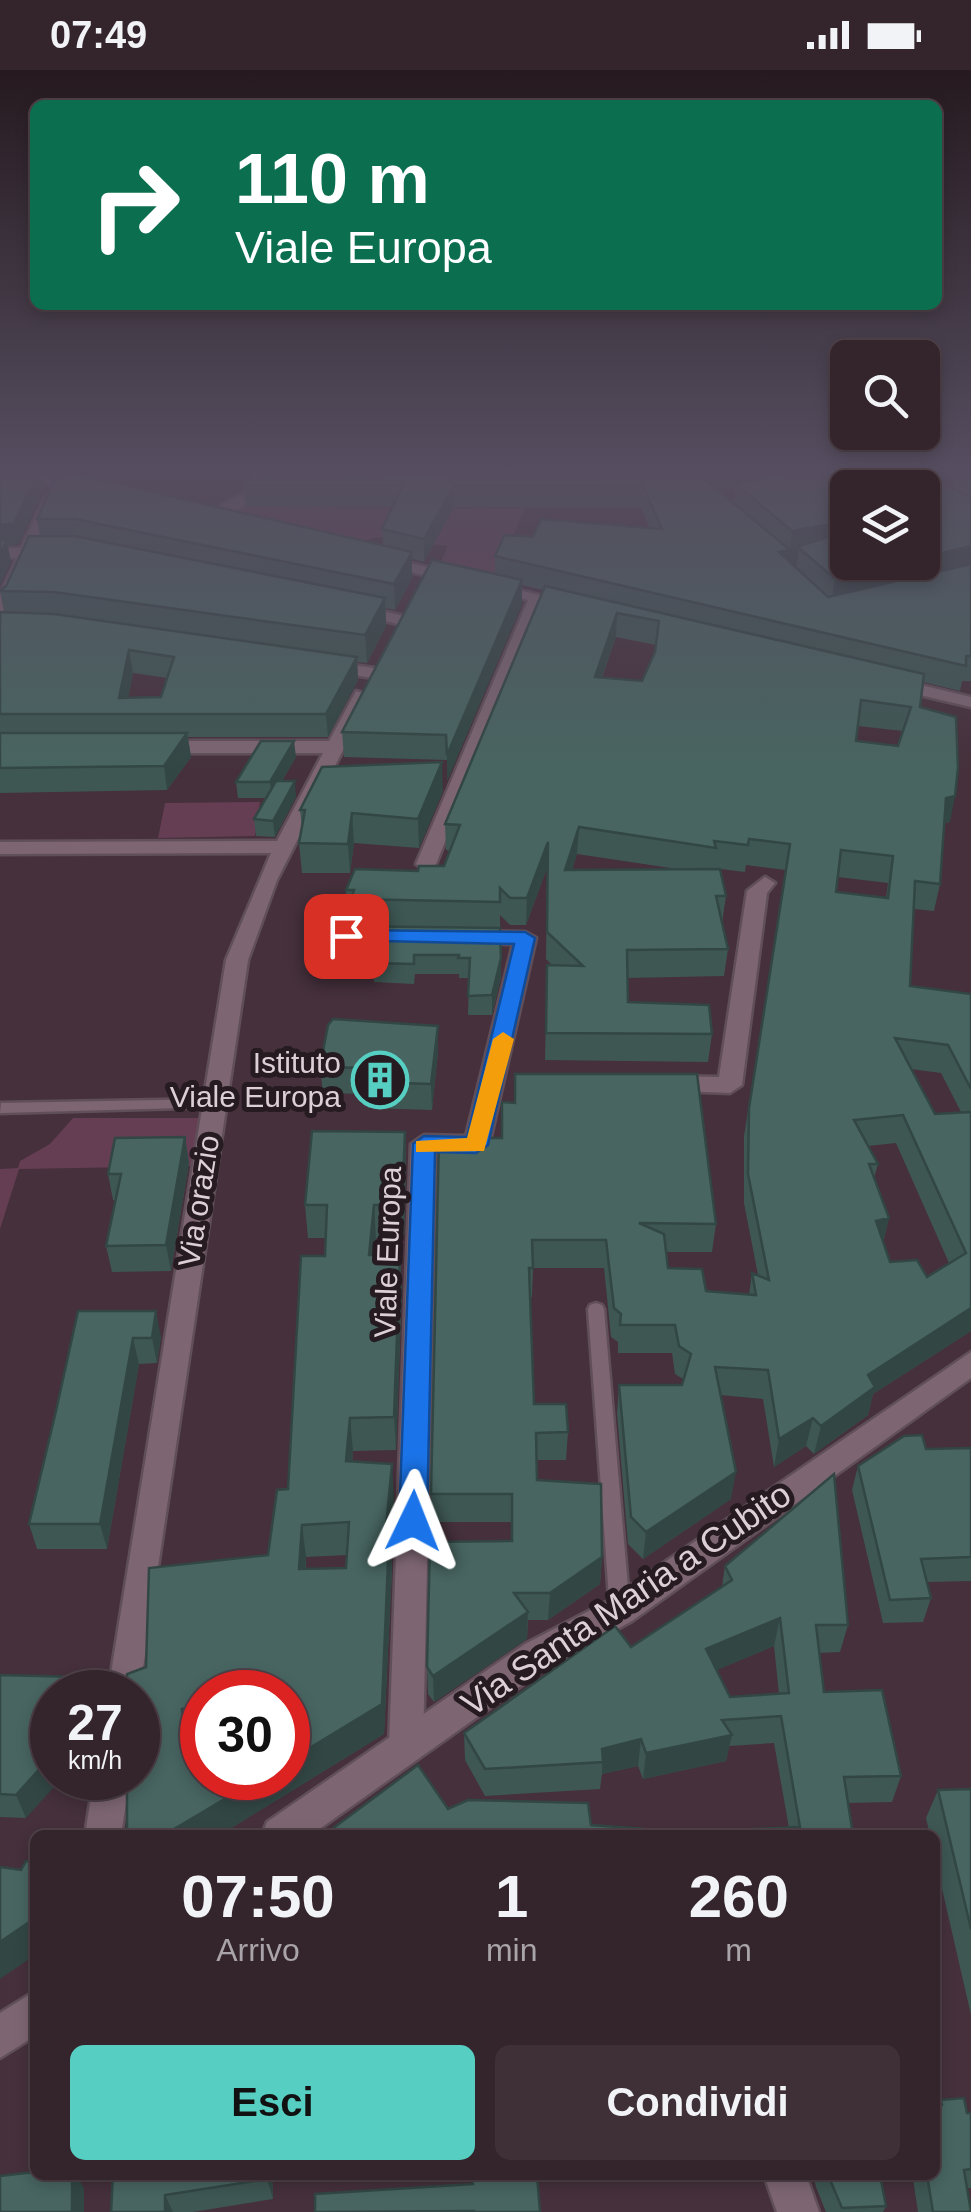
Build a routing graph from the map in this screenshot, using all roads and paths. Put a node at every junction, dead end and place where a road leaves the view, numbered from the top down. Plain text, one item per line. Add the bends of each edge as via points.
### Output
1 (17, 573) edge
2 (388, 573) edge
3 (415, 596) junction
4 (537, 597) junction
5 (326, 604) edge
6 (592, 610) edge
7 (0, 612) edge
8 (0, 626) edge
9 (20, 627) edge
10 (295, 662) edge
11 (374, 673) junction
12 (879, 680) edge
13 (966, 698) edge
14 (138, 747) edge
15 (334, 747) junction
16 (286, 847) junction
17 (0, 848) edge
18 (426, 864) edge
19 (765, 883) dead end
20 (446, 937) edge
21 (632, 1083) edge
22 (214, 1104) junction
23 (1, 1108) edge
24 (596, 1309) dead end
25 (971, 1364) edge
26 (620, 1610) junction
27 (128, 1670) edge
28 (406, 1747) junction
29 (109, 1800) edge
30 (104, 1830) edge
31 (287, 1830) edge
32 (30, 2016) edge
33 (0, 2038) edge
34 (787, 2180) edge
35 (798, 2212) edge

1 - 7 street
2 - 3 street
3 - 4 street
3 - 5 street
3 - 11 street, Via orazio
4 - 6 street
4 - 18 street
8 - 9 street
10 - 11 street
11 - 15 street, Via orazio
12 - 13 street
14 - 15 street
15 - 16 street, Via orazio
16 - 17 street
16 - 22 street, Via orazio via 237,960
19 - 21 street via 757,891 730,1085
20 - 28 street, Viale Europa via 525,938 504,1081 476,1145 424,1144
22 - 23 lane
22 - 27 street, Via orazio
24 - 26 lane
25 - 26 street, Via Santa Maria a Cubito
26 - 28 street, Via Santa Maria a Cubito via 537,1655
28 - 31 street, Via Santa Maria a Cubito
29 - 30 street
32 - 33 street
34 - 35 street

